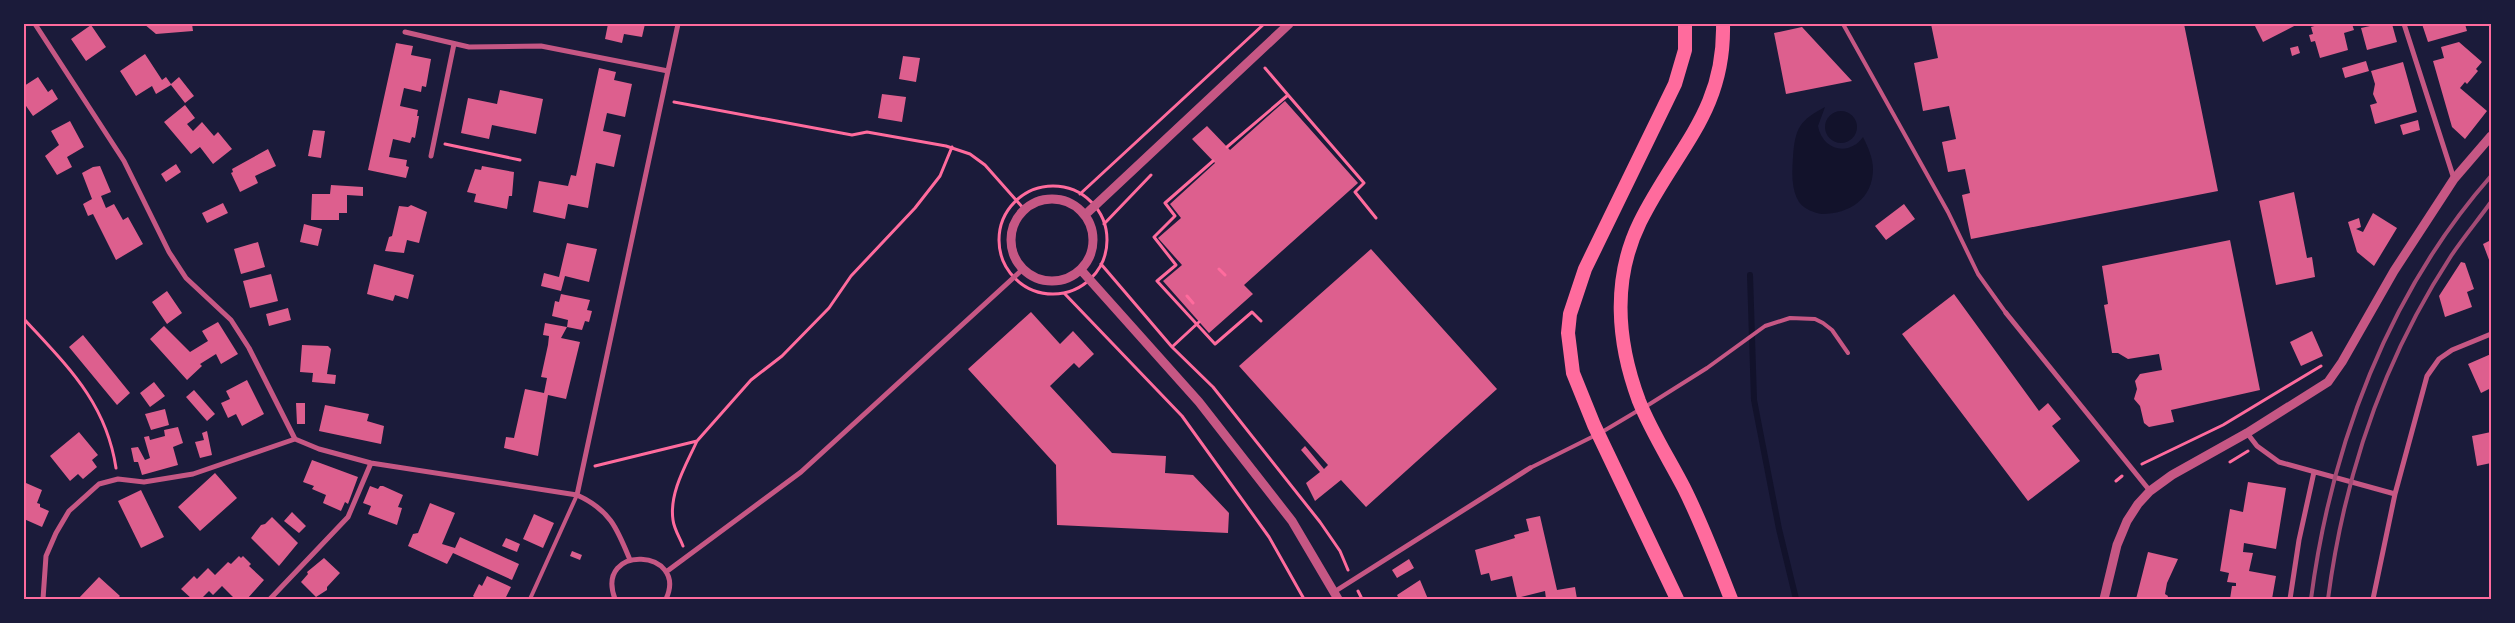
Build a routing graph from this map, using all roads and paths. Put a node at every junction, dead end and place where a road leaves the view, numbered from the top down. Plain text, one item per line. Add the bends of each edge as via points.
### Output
1 (35, 24) edge
2 (678, 24) edge
3 (1264, 24) edge
4 (1290, 24) edge
5 (1685, 24) edge
6 (1722, 24) edge
7 (1844, 24) edge
8 (2404, 24) edge
9 (405, 32) dead end
10 (454, 44) junction
11 (1265, 67) dead end
12 (668, 71) junction
13 (1288, 95) junction
14 (662, 100) junction
15 (2491, 136) edge
16 (434, 142) junction
17 (952, 147) junction
18 (1227, 147) dead end
19 (430, 156) dead end
20 (520, 160) dead end
21 (1213, 160) dead end
22 (2454, 180) junction
23 (1080, 194) junction
24 (1017, 200) junction
25 (1094, 206) junction
26 (1024, 209) junction
27 (1086, 214) junction
28 (1376, 218) dead end
29 (1101, 264) junction
30 (1022, 269) junction
31 (1219, 269) dead end
32 (1081, 270) junction
33 (1224, 275) dead end
34 (1013, 277) junction
35 (1090, 279) junction
36 (1064, 294) junction
37 (1187, 296) dead end
38 (1193, 304) dead end
39 (2006, 313) joint
40 (24, 319) edge
41 (1261, 321) dead end
42 (1199, 322) dead end
43 (2491, 334) edge
44 (1172, 347) junction
45 (1848, 353) dead end
46 (2324, 364) dead end
47 (2247, 433) junction
48 (295, 439) junction
49 (697, 441) junction
50 (2156, 456) dead end
51 (371, 463) junction
52 (1530, 468) joint
53 (582, 470) junction
54 (2314, 472) junction
55 (118, 479) junction
56 (2150, 491) junction
57 (2395, 494) junction
58 (577, 496) junction
59 (688, 556) junction
60 (630, 560) junction
61 (666, 572) junction
62 (1352, 580) junction
63 (1336, 596) edge
64 (43, 599) edge
65 (270, 599) edge
66 (530, 599) edge
67 (616, 599) edge
68 (666, 599) edge
69 (1304, 599) edge
70 (1362, 599) edge
71 (1677, 599) edge
72 (1730, 599) edge
73 (2104, 599) edge
74 (2290, 599) edge
75 (2373, 599) edge

1 - 48 street via 124,160 169,252 186,278 231,320 249,348
2 - 12 street
3 - 23 path
4 - 25 street
5 - 71 highway via 1685,50 1675,84 1585,269 1570,314 1568,333 1573,373 1594,426
6 - 72 highway via 1720,72 1708,108 1654,197 1626,255 1620,291 1621,336 1639,401 1707,536
7 - 39 lane via 1948,212 1978,274
8 - 22 street
9 - 10 street
10 - 12 street via 469,47 541,46
10 - 16 street
11 - 13 path
12 - 14 street
13 - 18 path
13 - 28 path via 1364,183 1355,192
14 - 17 path via 852,135 867,132
14 - 53 street
15 - 22 street
16 - 19 street
16 - 20 path
17 - 24 path via 985,165
17 - 49 path via 940,176 915,208 851,276 828,308 782,356 751,380
21 - 41 path via 1165,203 1175,216 1154,237 1176,265 1157,281 1215,344 1252,312
22 - 47 street via 2394,271 2334,375 2320,389
23 - 24 path via 1049,186 1032,190
23 - 25 path
24 - 26 path
24 - 34 path via 1006,213 1000,229 999,246
25 - 27 street
25 - 29 path via 1103,219 1106,234 1106,250
26 - 27 street via 1041,200 1059,199 1070,202
26 - 30 street via 1016,220 1010,242 1012,253
27 - 32 street via 1094,243 1088,262
29 - 35 path
29 - 44 path
30 - 32 street via 1044,281 1068,279
30 - 34 street
31 - 33 path
32 - 35 street
34 - 36 path via 1031,290
34 - 59 street via 801,472
35 - 36 path
35 - 63 street via 1204,409 1292,521
36 - 69 path via 1182,416 1269,537
37 - 38 path
39 - 56 street
40 - 55 path via 72,372 93,402 113,445
42 - 44 path
43 - 57 street via 2438,359 2427,376
44 - 62 path via 1213,387 1320,522 1340,551
45 - 52 lane via 1832,330 1815,319 1790,318 1765,326 1675,389 1573,448
46 - 50 path via 2223,425
47 - 54 street via 2269,456
47 - 56 street
48 - 51 street
48 - 55 street via 193,474 144,482
49 - 53 path
49 - 59 path via 679,480 673,505 673,521
51 - 58 street
51 - 65 street via 348,517
52 - 62 street
53 - 58 street
54 - 57 street
54 - 74 street
55 - 64 street via 99,484 69,511 46,556
56 - 73 street via 2127,521 2117,545
57 - 75 street
58 - 60 street via 590,501 616,525
58 - 66 lane
59 - 61 street
60 - 61 street via 648,559
60 - 67 street via 617,570 612,589
61 - 68 street via 669,588
62 - 63 street
62 - 70 path

